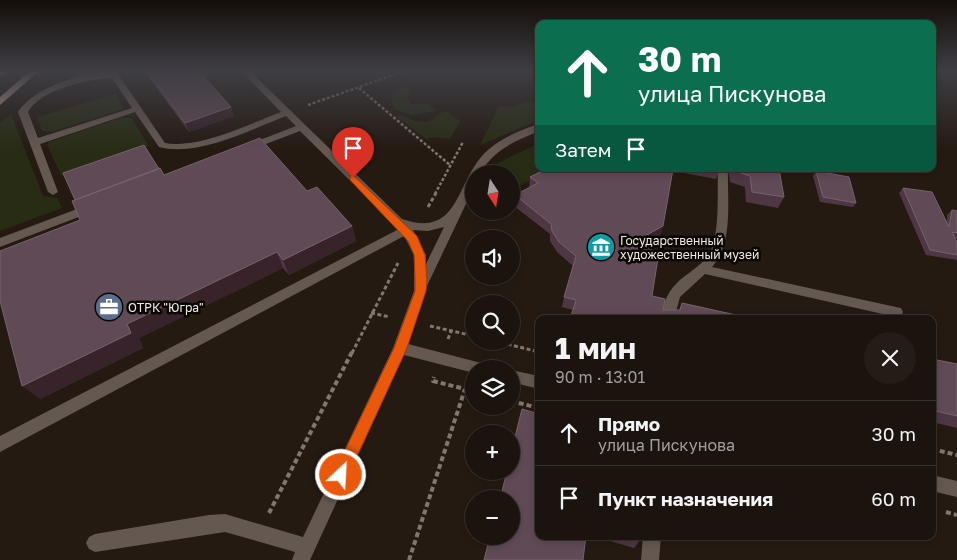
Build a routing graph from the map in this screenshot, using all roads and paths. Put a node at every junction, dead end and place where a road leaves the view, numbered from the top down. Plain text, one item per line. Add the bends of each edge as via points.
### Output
1 (35, 97) edge
2 (130, 97) edge
3 (271, 97) edge
4 (332, 97) edge
5 (369, 97) edge
6 (302, 98) dead end
7 (137, 108) junction
8 (287, 113) junction
9 (302, 127) junction
10 (535, 129) edge
11 (35, 142) junction
12 (463, 142) dead end
13 (458, 148) dead end
14 (237, 152) edge
15 (450, 165) dead end
16 (480, 165) edge
17 (723, 172) edge
18 (53, 192) dead end
19 (465, 193) edge
20 (100, 205) edge
21 (455, 214) junction
22 (402, 226) junction
23 (0, 243) edge
24 (702, 269) junction
25 (420, 291) junction
26 (896, 312) dead end
27 (371, 313) dead end
28 (667, 315) edge
29 (450, 330) dead end
30 (520, 347) edge
31 (400, 348) junction
32 (535, 351) edge
33 (440, 358) junction
34 (465, 365) edge
35 (520, 379) edge
36 (535, 383) edge
37 (465, 389) joint
38 (520, 403) edge
39 (535, 407) edge
40 (0, 444) edge
41 (936, 450) edge
42 (957, 455) edge
43 (936, 484) edge
44 (957, 489) edge
45 (259, 532) junction
46 (652, 540) edge
47 (95, 543) dead end
48 (304, 554) edge
49 (408, 560) edge
50 (650, 560) edge

1 - 11 street via 23,112
2 - 7 street
3 - 8 street
4 - 6 path via 309,105
5 - 15 path
7 - 8 street via 162,145 174,148 194,146
7 - 11 street
8 - 9 street
9 - 14 street
9 - 22 street
10 - 16 street via 494,148
11 - 18 street
12 - 13 path
17 - 24 street via 718,248
19 - 21 street
20 - 23 street
21 - 22 street via 448,221 431,227
21 - 25 street
22 - 25 street via 420,255
22 - 40 street
24 - 26 street
24 - 28 street via 672,294
25 - 31 street
27 - 45 path
29 - 33 path
30 - 32 path
31 - 33 street
31 - 48 street
33 - 34 street
33 - 37 path via 433,381
35 - 36 street
37 - 49 path
38 - 39 path
41 - 42 path
43 - 44 street
45 - 47 street via 225,523 209,524
45 - 48 street
46 - 50 street

